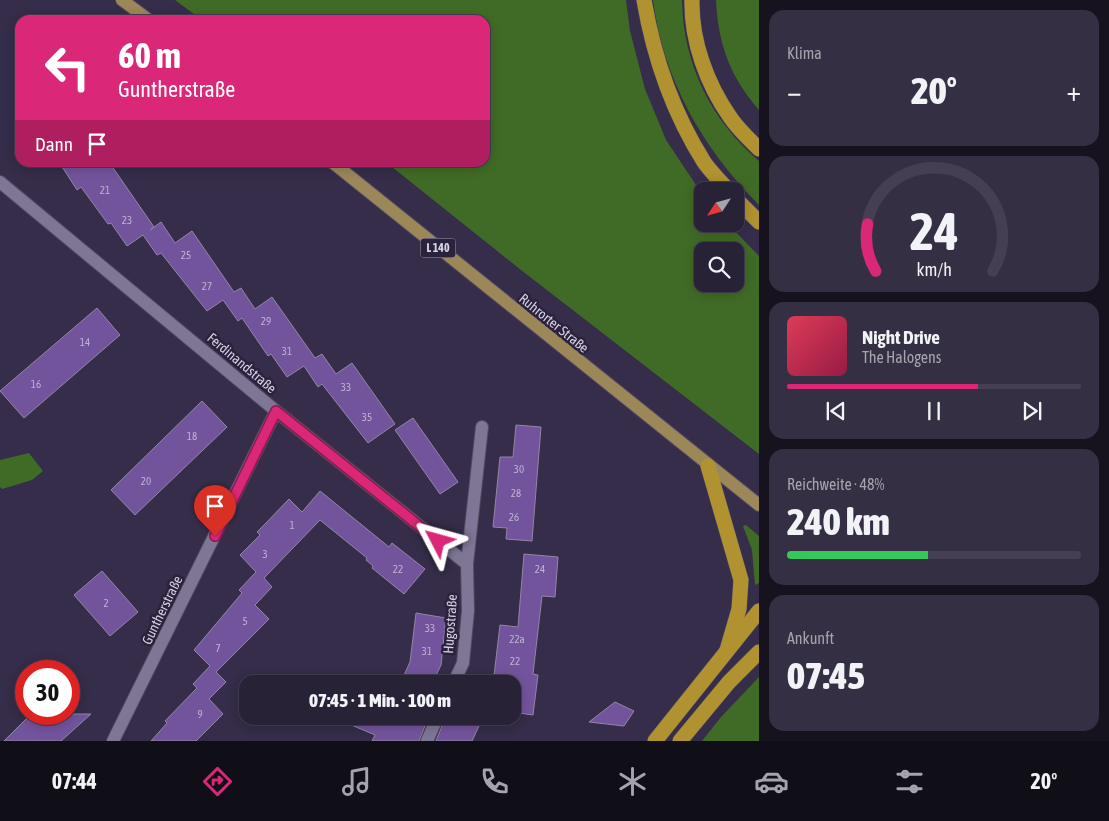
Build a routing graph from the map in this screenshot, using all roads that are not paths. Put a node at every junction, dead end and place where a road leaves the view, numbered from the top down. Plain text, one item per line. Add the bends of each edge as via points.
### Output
1 (122, 0) edge
2 (644, 0) edge
3 (692, 0) edge
4 (142, 15) edge
5 (759, 149) edge
6 (338, 167) edge
7 (0, 182) edge
8 (721, 182) edge
9 (744, 207) edge
10 (759, 222) edge
11 (276, 411) junction
12 (482, 427) dead end
13 (708, 466) junction
14 (759, 505) edge
15 (467, 564) junction
16 (759, 611) edge
17 (726, 650) junction
18 (759, 652) edge
19 (759, 658) edge
20 (457, 675) edge
21 (730, 682) junction
22 (434, 725) edge
23 (113, 741) edge
24 (427, 741) edge
25 (655, 741) edge
26 (680, 741) edge

1 - 4 main road
2 - 8 highway via 650,39 671,102 705,163
3 - 5 highway via 692,18 711,88 731,119
6 - 13 main road, Ruhrorter Straße / L 140
7 - 11 street, Ferdinandstraße
9 - 10 highway
11 - 15 street, Ferdinandstraße
11 - 23 street, Guntherstraße
12 - 15 street, Hugostraße
13 - 14 main road, Ruhrorter Straße / L 140
13 - 17 highway via 742,580 739,609
15 - 20 street, Hugostraße via 468,611 462,663
16 - 17 highway
17 - 25 highway
18 - 21 highway
19 - 21 highway
21 - 26 highway
22 - 24 street

